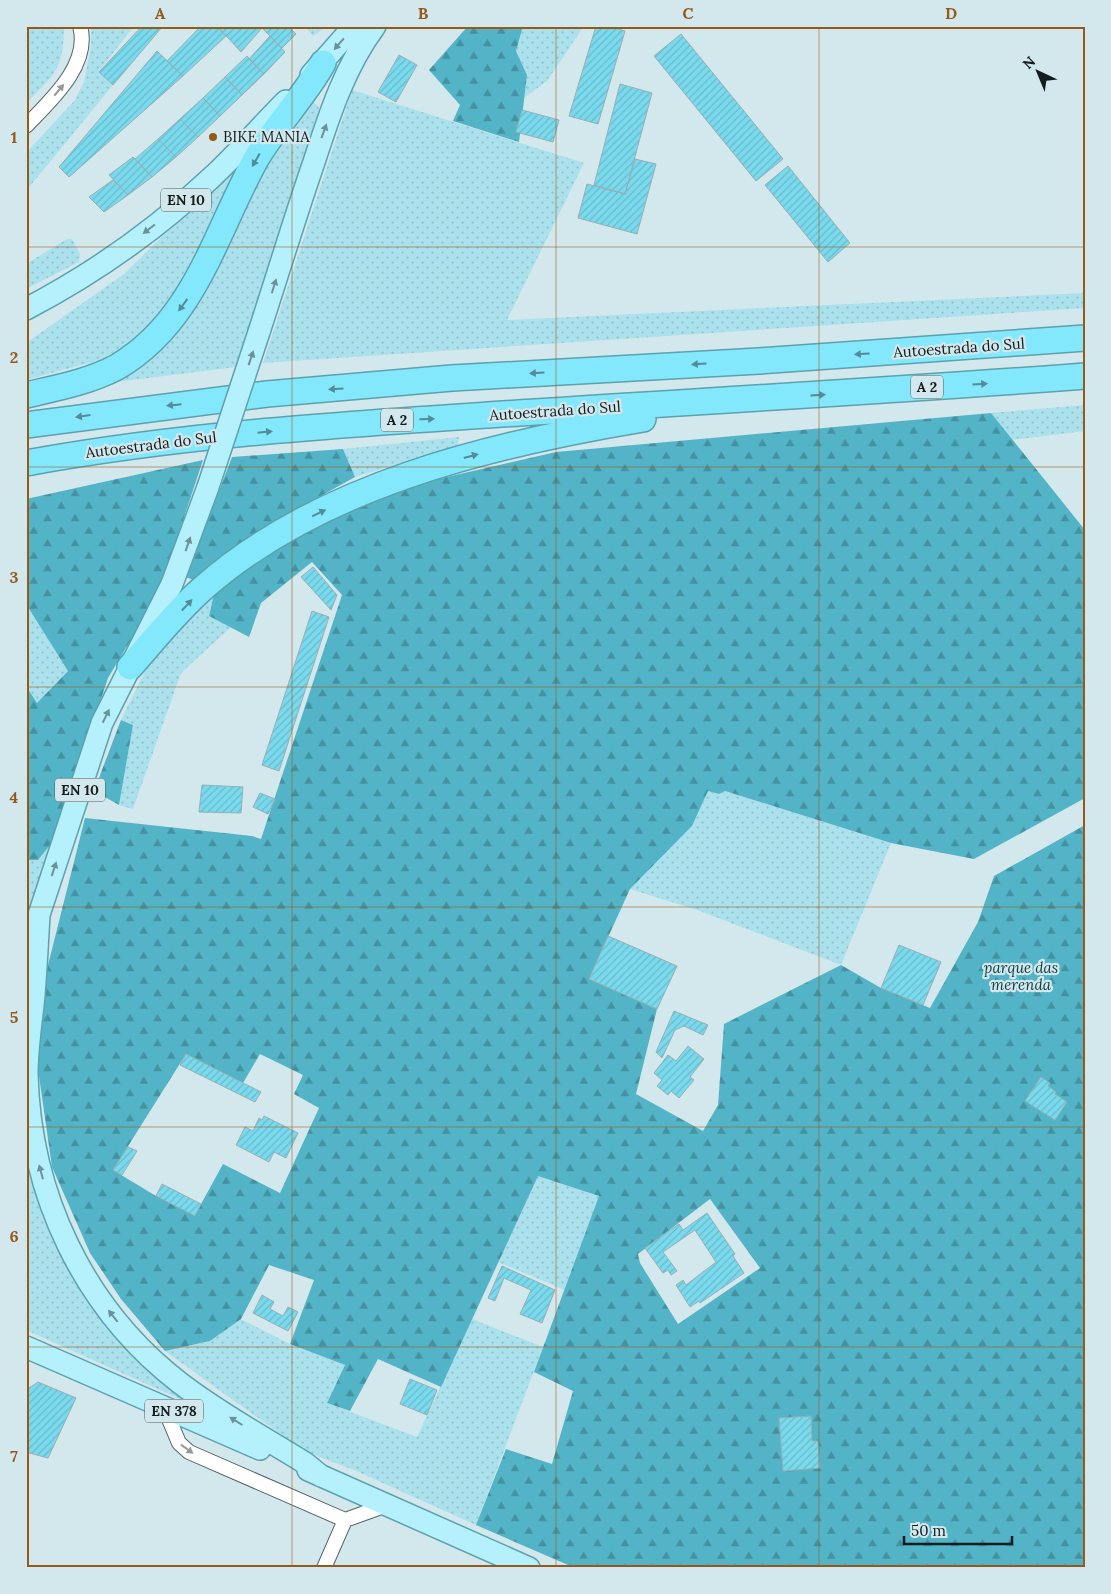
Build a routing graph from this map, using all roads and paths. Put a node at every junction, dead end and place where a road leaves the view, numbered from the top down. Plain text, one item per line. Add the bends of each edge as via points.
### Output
1 (80, 26) edge
2 (354, 26) edge
3 (375, 26) edge
4 (323, 63) junction
5 (26, 126) edge
6 (26, 309) edge
7 (1085, 338) edge
8 (1085, 376) edge
9 (26, 395) edge
10 (770, 398) junction
11 (26, 400) edge
12 (149, 407) junction
13 (26, 425) edge
14 (26, 463) edge
15 (130, 667) junction
16 (39, 916) junction
17 (26, 956) edge
18 (26, 1347) edge
19 (164, 1407) junction
20 (321, 1476) junction
21 (387, 1505) junction
22 (345, 1520) junction
23 (324, 1568) edge
24 (529, 1568) edge

5 -> 1 street via 65,82 80,56
2 -> 4 main road, EN 10
15 -> 3 main road, EN 10, bridge via 172,584 208,487 336,100 350,65
4 -> 6 main road, EN 10 via 186,201 100,264
4 -> 9 highway via 257,159 188,298 157,337 116,367 98,375
7 -> 12 highway, Autoestrada do Sul via 452,378
10 -> 8 highway, Autoestrada do Sul / A 2
14 -> 10 highway, Autoestrada do Sul / A 2 via 152,445 390,420
15 -> 10 highway via 200,590 301,522 347,500 431,467 511,445 588,428
11 - 12 highway via 98,398
12 -> 13 highway, Autoestrada do Sul
16 -> 15 main road, EN 10 via 102,723
16 - 17 main road, EN 10
20 -> 16 main road via 199,1396 141,1349 89,1283 60,1229 39,1166 29,1104 29,1039
18 - 19 main road, EN 378
19 - 20 main road, EN 378
19 -> 22 street via 179,1443 189,1452
20 - 21 main road, EN 378
21 - 22 street
21 - 24 main road, EN 378
22 - 23 street

